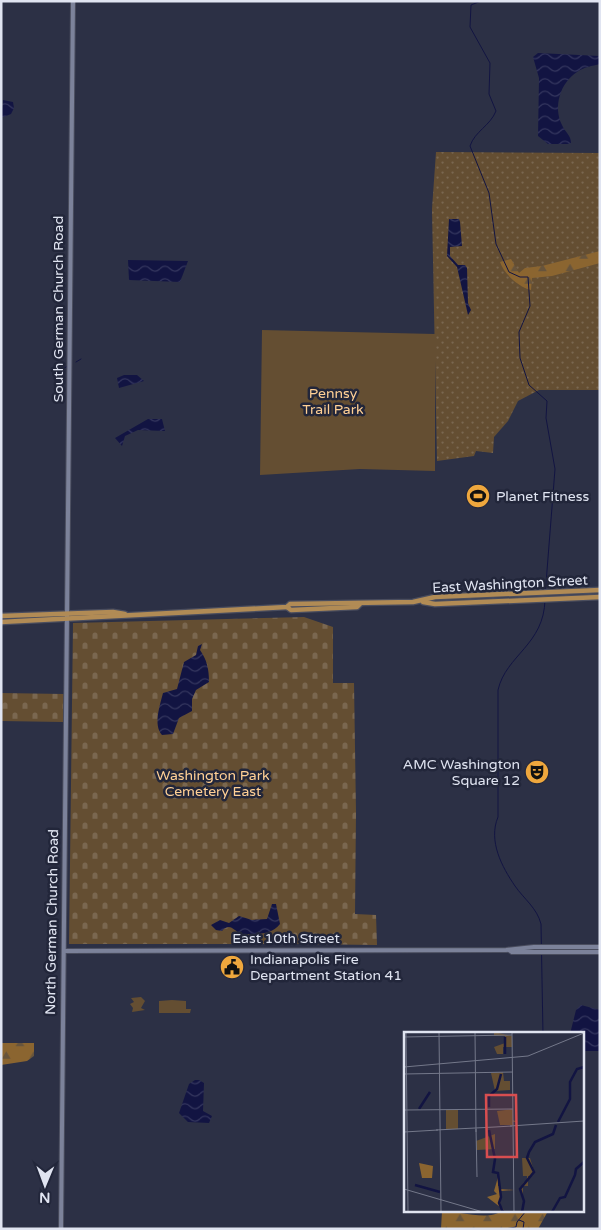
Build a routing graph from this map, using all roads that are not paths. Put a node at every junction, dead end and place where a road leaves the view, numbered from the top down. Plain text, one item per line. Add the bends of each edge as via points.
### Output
1 (72, 1) edge
2 (600, 590) edge
3 (600, 597) edge
4 (422, 601) junction
5 (1, 616) edge
6 (67, 616) junction
7 (1, 622) edge
8 (600, 946) edge
9 (509, 950) junction
10 (64, 951) junction
11 (600, 952) edge
12 (61, 1229) edge

1 - 6 main road, South German Church Road
2 - 4 main road, East Washington Street via 435,597
3 - 4 main road, East Washington Street via 435,604
4 - 6 main road, East Washington Street via 290,604 287,607 115,617
5 - 6 main road, East Washington Street
6 - 7 main road, East Washington Street
6 - 10 main road, North German Church Road
8 - 9 main road, East 10th Street
9 - 10 main road, East 10th Street
9 - 11 main road, East 10th Street
10 - 12 main road, North German Church Road

